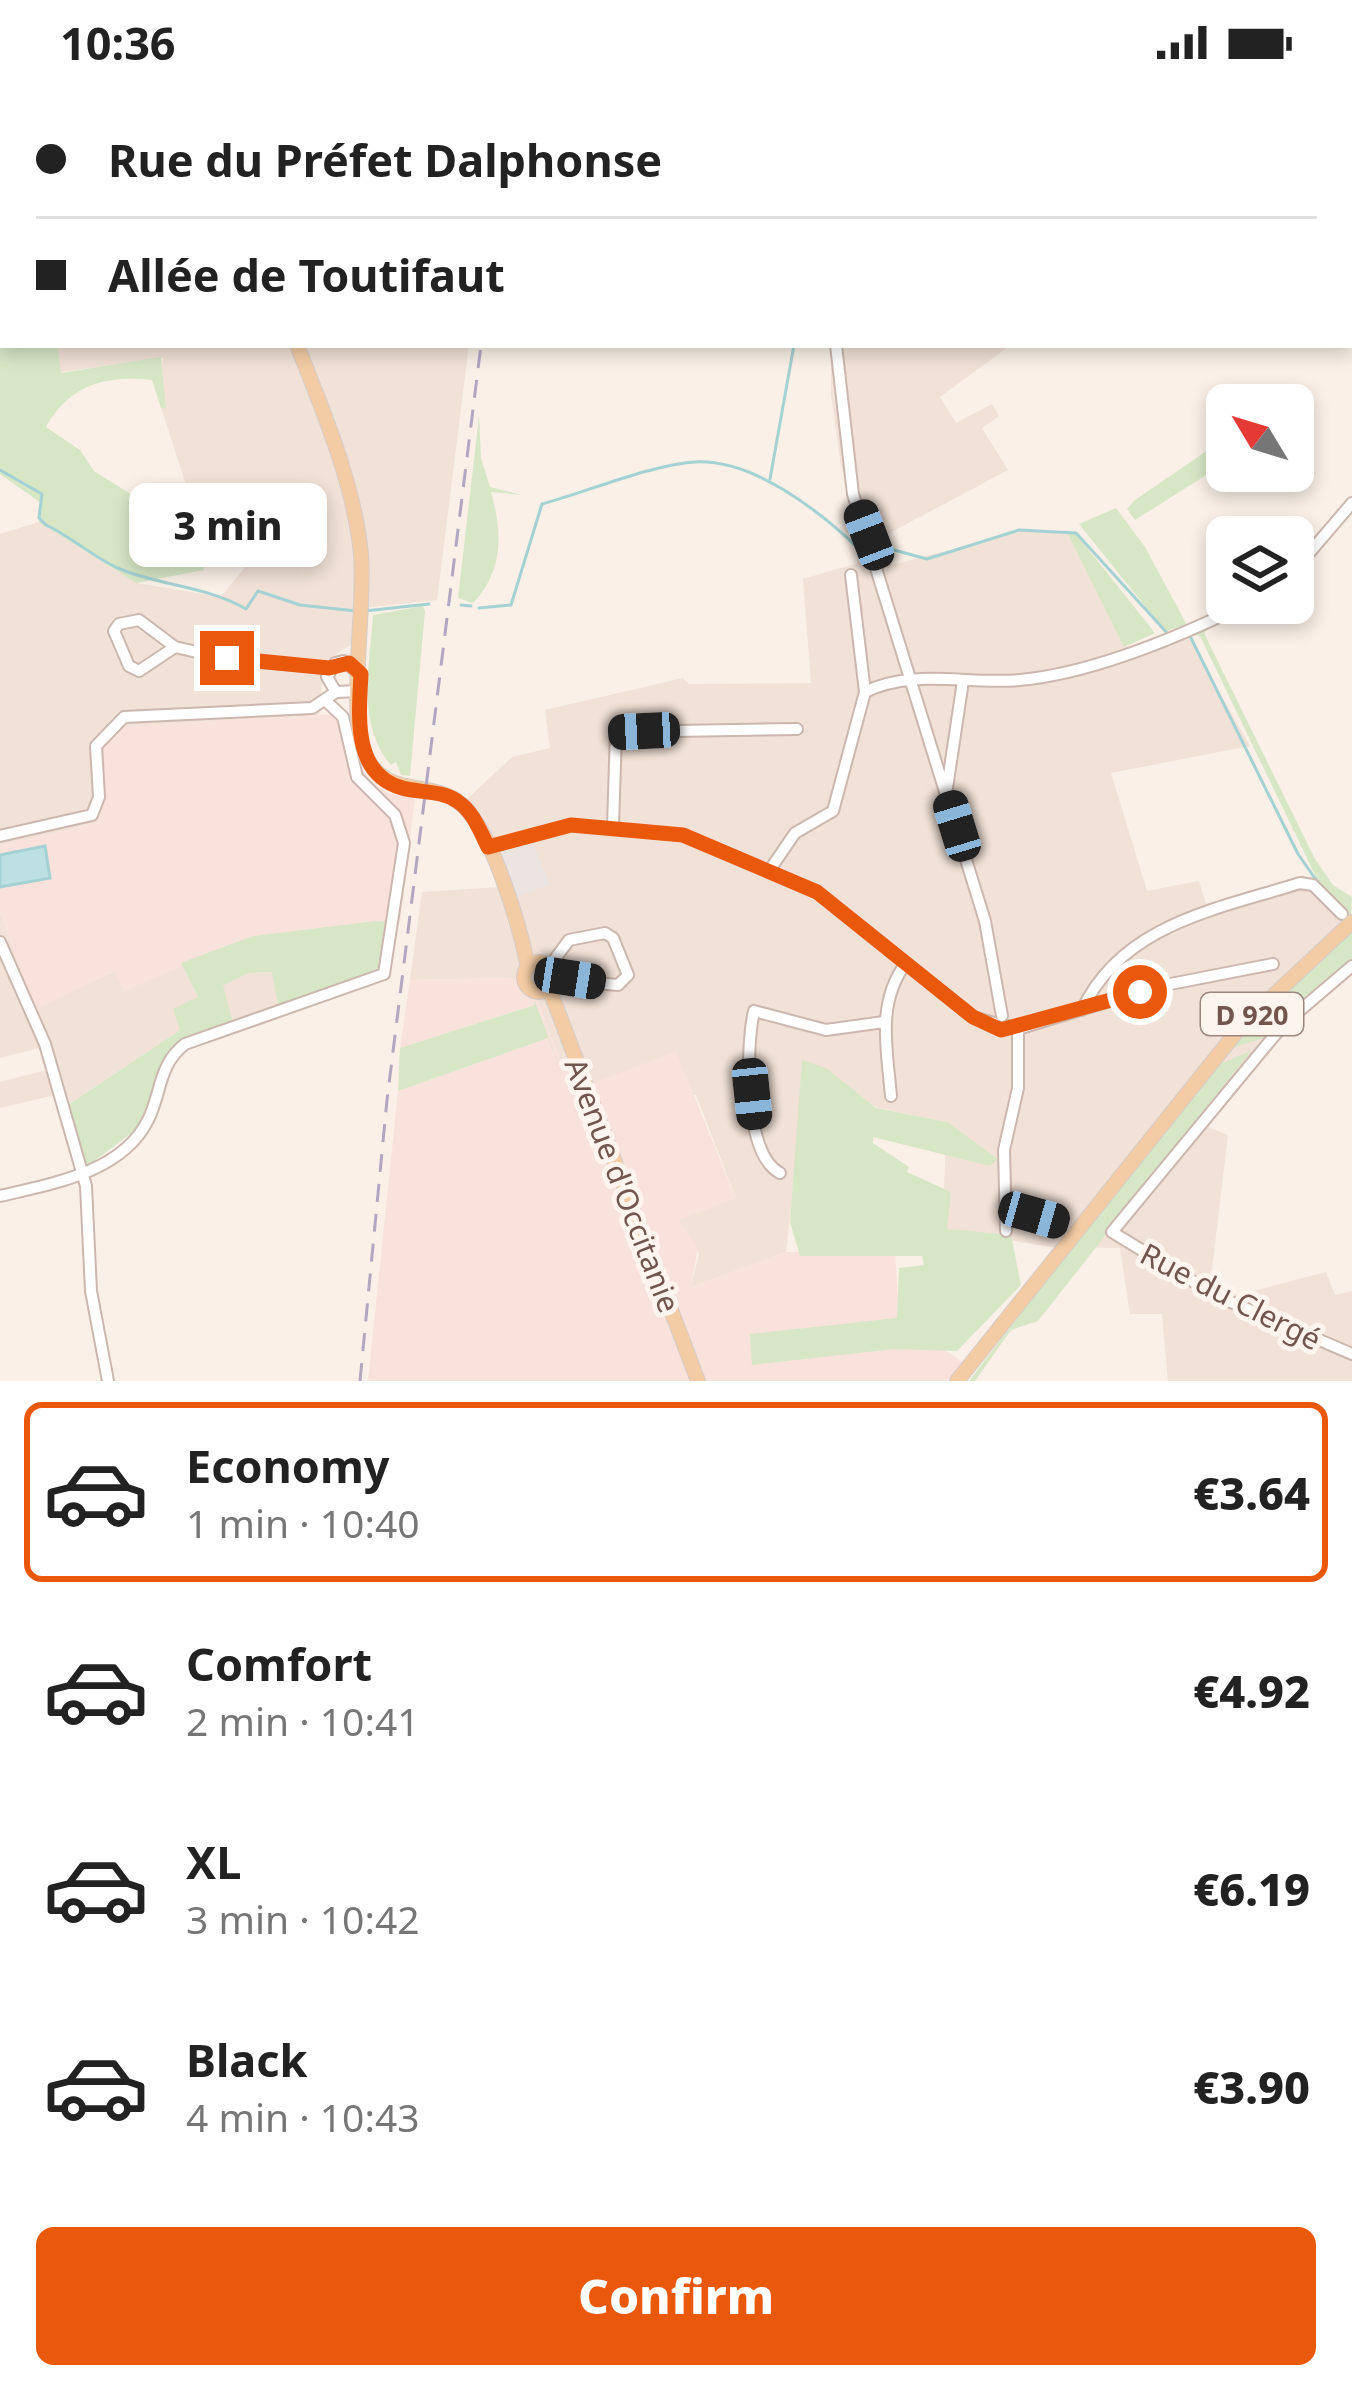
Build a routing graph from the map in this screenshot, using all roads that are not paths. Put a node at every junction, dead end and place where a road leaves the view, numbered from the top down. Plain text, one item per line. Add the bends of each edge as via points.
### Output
1 (298, 348) edge
2 (836, 348) edge
3 (1352, 503) edge
4 (1314, 547) edge
5 (851, 575) dead end
6 (1206, 623) edge
7 (362, 638) junction
8 (175, 647) junction
9 (343, 661) junction
10 (329, 668) junction
11 (361, 674) junction
12 (912, 679) junction
13 (963, 681) junction
14 (360, 691) junction
15 (865, 692) junction
16 (331, 697) junction
17 (797, 729) dead end
18 (946, 791) junction
19 (613, 826) junction
20 (0, 836) edge
21 (488, 847) junction
22 (769, 872) junction
23 (1347, 918) edge
24 (0, 942) edge
25 (906, 963) junction
26 (1273, 964) dead end
27 (1352, 966) edge
28 (543, 976) junction
29 (1082, 1010) junction
30 (884, 1022) junction
31 (1006, 1024) junction
32 (891, 1096) dead end
33 (780, 1173) dead end
34 (82, 1176) junction
35 (0, 1196) edge
36 (1008, 1207) junction
37 (1061, 1223) dead end
38 (1006, 1232) dead end
39 (1352, 1354) edge
40 (108, 1381) edge
41 (695, 1381) edge
42 (959, 1381) edge

1 - 7 main road, Avenue d'Occitanie via 356,519
2 - 12 street via 849,473
3 - 4 street
5 - 15 street
6 - 13 street via 1023,680
7 - 9 street
7 - 11 main road, Avenue d'Occitanie
8 - 8 street via 139,620 114,631 139,671
8 - 10 street
9 - 10 street
9 - 11 street
10 - 16 street
11 - 14 main road, Avenue d'Occitanie
12 - 13 street
12 - 15 street
12 - 18 street
13 - 18 street
14 - 16 street
14 - 21 main road, Avenue d'Occitanie via 362,750 371,767 399,788 456,800
15 - 22 street via 833,811 795,833
16 - 20 street via 311,708 124,717 96,746 92,815
16 - 34 street via 357,777 395,815 404,843 384,974 181,1047 164,1068 144,1126
17 - 19 street via 616,732
18 - 31 street via 986,921
19 - 21 street via 571,825
19 - 22 street via 683,835
21 - 28 main road, Avenue d'Occitanie
22 - 25 street via 817,892
23 - 29 street via 1313,885 1300,883 1156,929 1116,962
23 - 42 main road, D 920 via 1242,1025
24 - 34 street via 45,1044
25 - 30 street
25 - 31 street via 973,1017
26 - 29 street
27 - 39 street, Rue du Clergé via 1284,1024 1112,1232 1250,1313
28 - 28 street via 617,985 628,975 605,933 569,940
28 - 41 main road, Avenue d'Occitanie
28 - 41 main road, Avenue d'Occitanie
29 - 31 street
30 - 32 street
30 - 33 street via 826,1030 758,1009 748,1036 758,1145
31 - 36 street via 1019,1084 1004,1150
34 - 35 street
34 - 40 street
36 - 37 street
36 - 38 street

